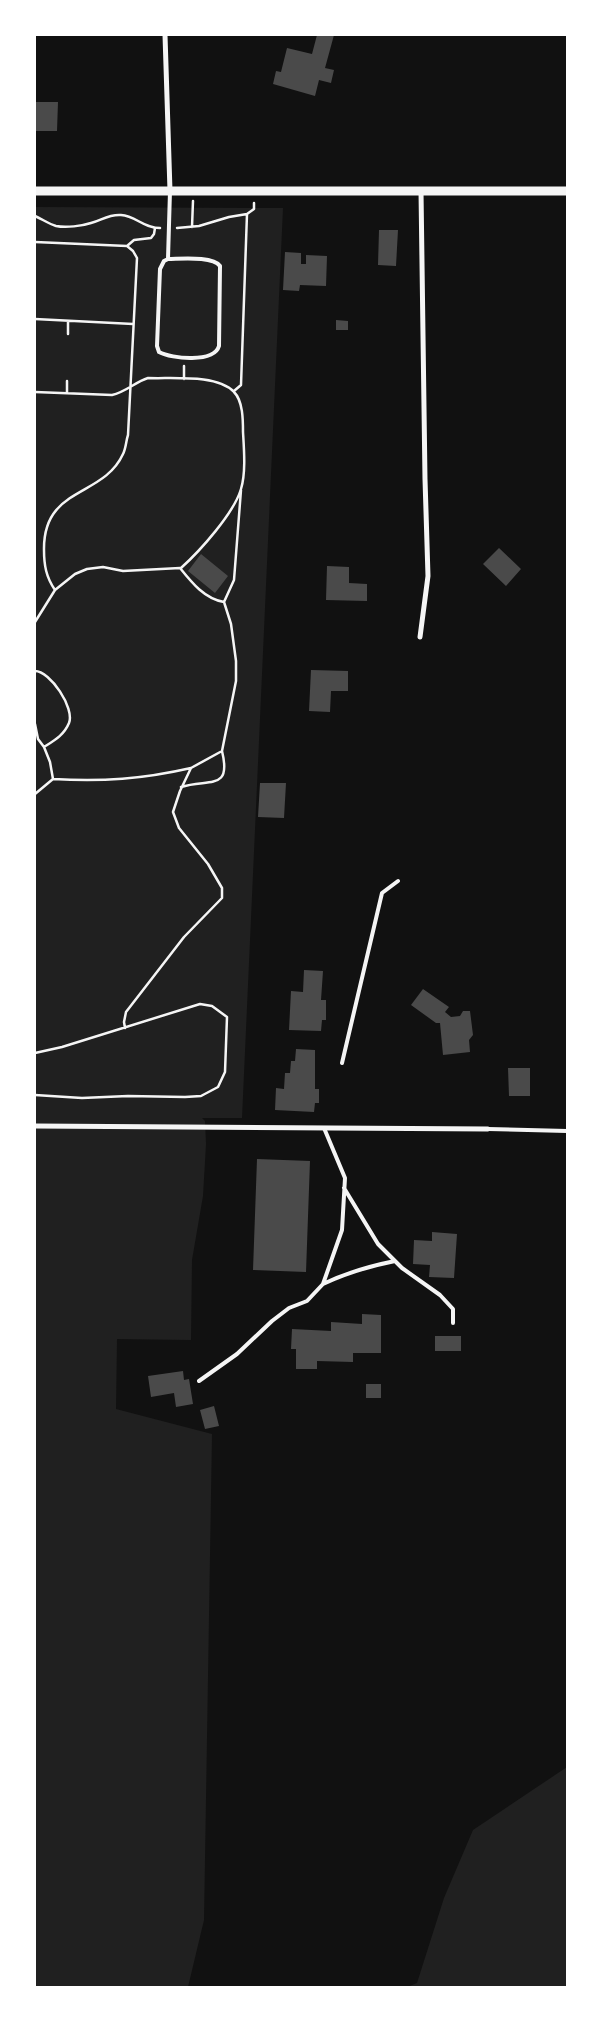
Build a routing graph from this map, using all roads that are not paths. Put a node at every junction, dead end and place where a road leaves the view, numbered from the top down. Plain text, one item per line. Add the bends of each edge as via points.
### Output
1 (165, 35) edge
2 (35, 191) edge
3 (170, 191) junction
4 (421, 191) junction
5 (567, 191) edge
6 (168, 259) junction
7 (420, 637) dead end
8 (398, 881) dead end
9 (342, 1063) dead end
10 (35, 1126) edge
11 (324, 1128) junction
12 (488, 1129) joint
13 (567, 1131) edge
14 (344, 1188) junction
15 (395, 1261) junction
16 (323, 1284) junction
17 (453, 1324) dead end
18 (199, 1381) dead end

1 - 3 street
2 - 3 street
3 - 4 street
3 - 6 lane
4 - 5 street
4 - 7 street via 428,576
6 - 6 lane via 160,269 159,352 169,356 206,358 219,346 220,266 210,260
8 - 9 lane via 382,893
10 - 11 street
11 - 12 street
11 - 14 lane via 344,1178
12 - 13 lane
14 - 15 lane via 378,1244
14 - 16 lane via 342,1230
15 - 16 lane via 373,1265
15 - 17 lane via 453,1309
16 - 18 lane via 307,1301 289,1308 237,1354

